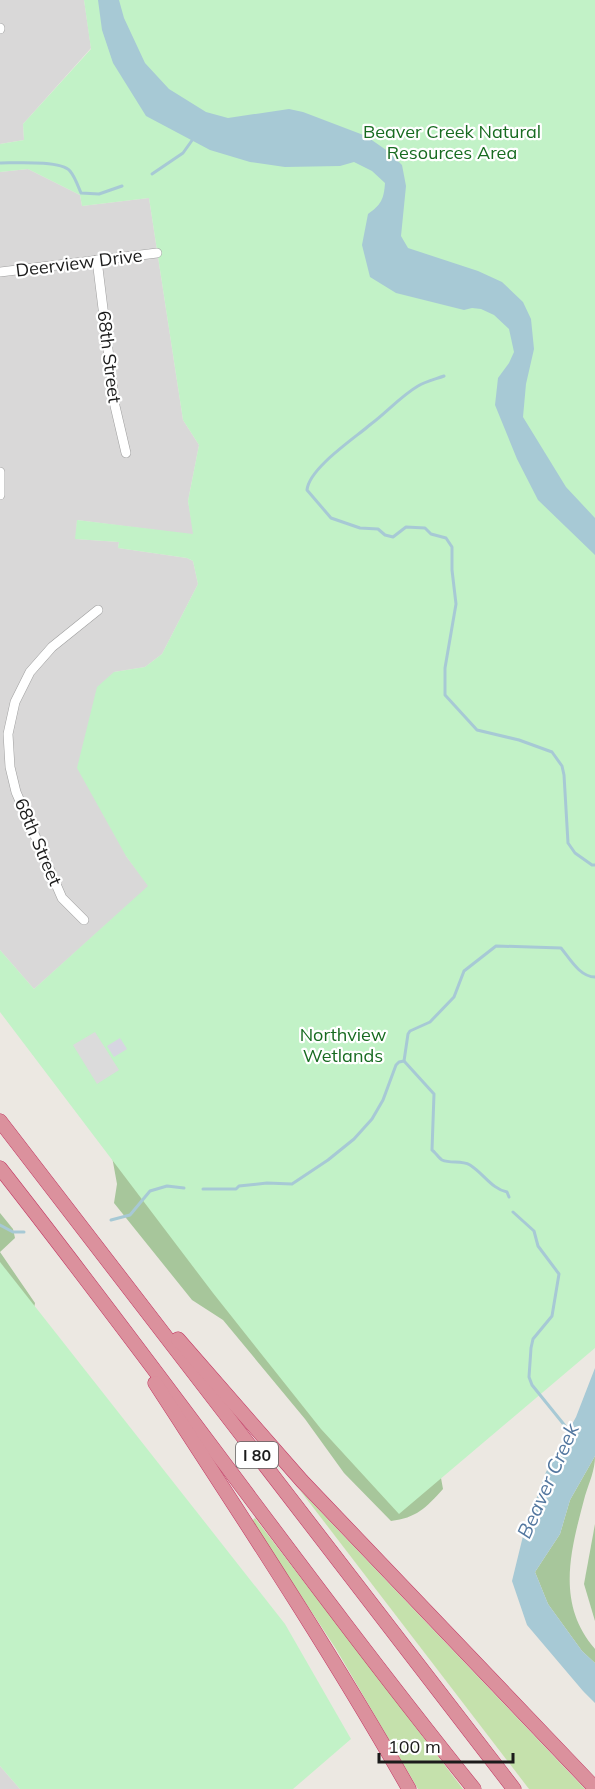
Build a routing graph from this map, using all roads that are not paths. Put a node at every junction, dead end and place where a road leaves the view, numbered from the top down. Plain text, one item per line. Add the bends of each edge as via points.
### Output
1 (157, 253) dead end
2 (97, 260) junction
3 (0, 272) edge
4 (126, 453) dead end
5 (0, 472) edge
6 (0, 495) edge
7 (98, 610) dead end
8 (1, 777) edge
9 (12, 777) junction
10 (84, 920) dead end
11 (0, 1121) edge
12 (0, 1168) edge
13 (86, 1233) junction
14 (137, 1346) junction
15 (595, 1788) edge
16 (409, 1789) edge
17 (474, 1789) edge
18 (514, 1789) edge

1 - 2 street, Deerview Drive
2 - 3 street, Deerview Drive
2 - 4 street, 68th Street via 115,406
5 - 6 street
7 - 9 street, 68th Street via 52,646 22,686 8,734
8 - 9 street
9 - 10 street, 68th Street via 62,898
11 - 13 highway, I 80
12 - 14 highway, I 80
13 - 15 highway via 302,1481
13 - 18 highway, I 80
14 - 16 highway via 154,1383 291,1592
14 - 17 highway, I 80

